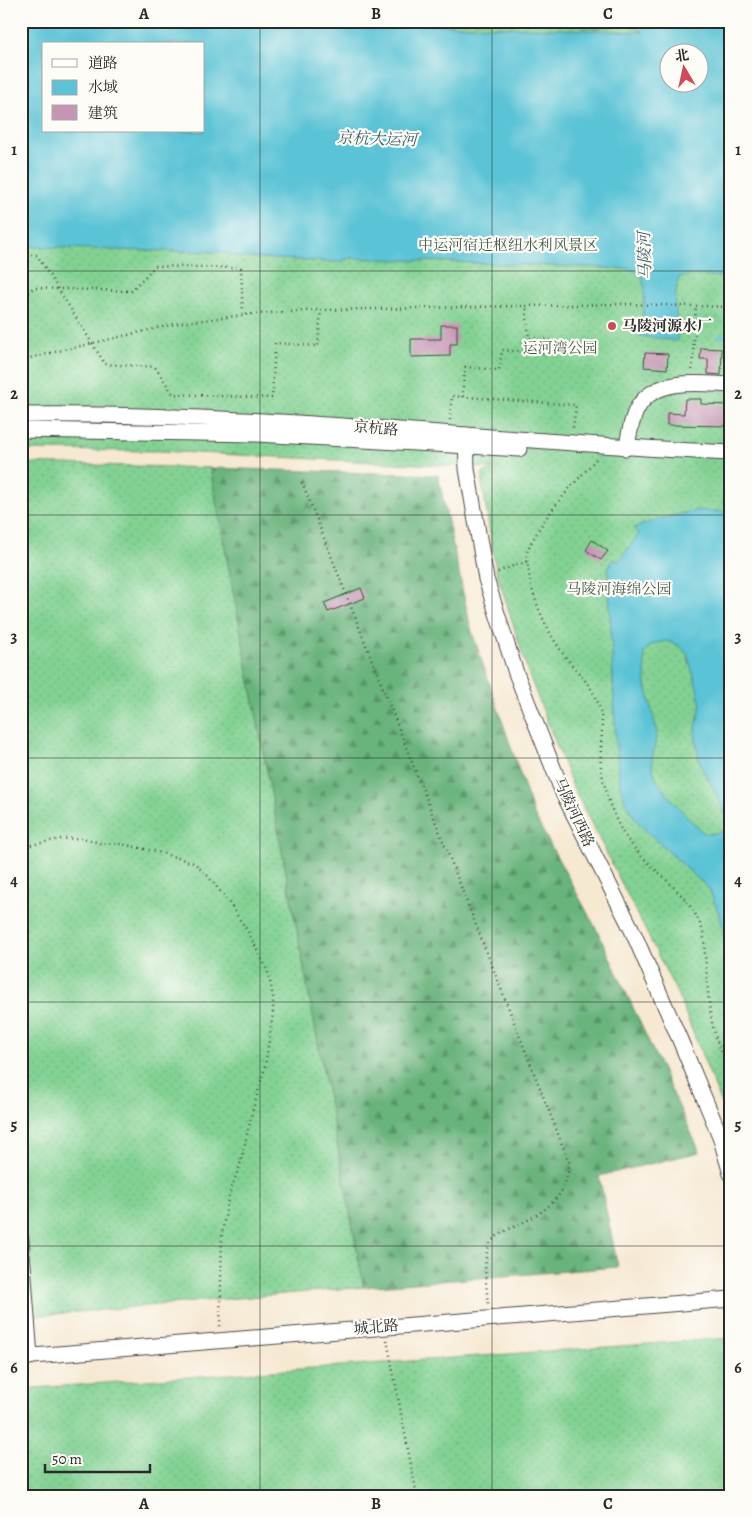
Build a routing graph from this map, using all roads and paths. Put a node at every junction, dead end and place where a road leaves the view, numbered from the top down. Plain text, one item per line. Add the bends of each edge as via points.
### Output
1 (21, 255) edge
2 (58, 289) junction
3 (21, 300) edge
4 (526, 306) junction
5 (696, 306) junction
6 (731, 307) edge
7 (321, 310) junction
8 (243, 315) junction
9 (92, 344) junction
10 (21, 360) edge
11 (692, 384) junction
12 (731, 385) edge
13 (462, 397) junction
14 (21, 414) edge
15 (21, 430) edge
16 (448, 434) junction
17 (573, 435) dead end
18 (466, 440) junction
19 (626, 448) junction
20 (731, 453) edge
21 (600, 455) junction
22 (731, 462) edge
23 (302, 482) dead end
24 (528, 562) junction
25 (486, 579) junction
26 (21, 847) edge
27 (731, 1068) edge
28 (731, 1174) edge
29 (21, 1239) edge
30 (731, 1299) edge
31 (489, 1318) junction
32 (384, 1326) junction
33 (220, 1340) junction
34 (26, 1357) edge
35 (417, 1496) edge

1 - 2 path via 37,255
2 - 3 path via 34,288
2 - 8 path via 131,291 155,266 241,268
2 - 9 path
4 - 5 path
4 - 7 path
4 - 13 path via 529,338 552,340 552,354 502,350 499,370 465,367
5 - 6 path
5 - 11 path
7 - 8 path
7 - 9 path via 318,346 275,343 272,398 173,394 155,367 105,364
8 - 9 path via 179,323
9 - 10 path
11 - 12 street
11 - 19 street via 657,390 648,395 639,405
13 - 16 path via 452,396
13 - 17 path via 576,405
14 - 16 street, 京杭路 via 183,416
15 - 18 street, 京杭路
16 - 18 street, 京杭路
18 - 19 street, 京杭路
18 - 21 street, 京杭路
18 - 25 street, 马陵河西路 via 467,469
19 - 20 street, 京杭路
21 - 22 street, 京杭路
21 - 24 path via 546,519 526,554
23 - 31 path via 569,1162 565,1184 550,1206 497,1236 489,1245 486,1260
24 - 25 path
24 - 27 path via 538,609 550,634 599,704 601,766 618,824 638,853 692,907 702,928 710,1021
25 - 28 street, 马陵河西路 via 516,673 563,793 632,930 720,1136
26 - 33 path via 83,838 158,852 194,863 228,901 268,972 273,1014 266,1067 229,1194 222,1233
29 - 34 street
30 - 31 street, 城北路
31 - 32 street, 城北路
32 - 33 street, 城北路
32 - 35 path
33 - 34 street, 城北路

